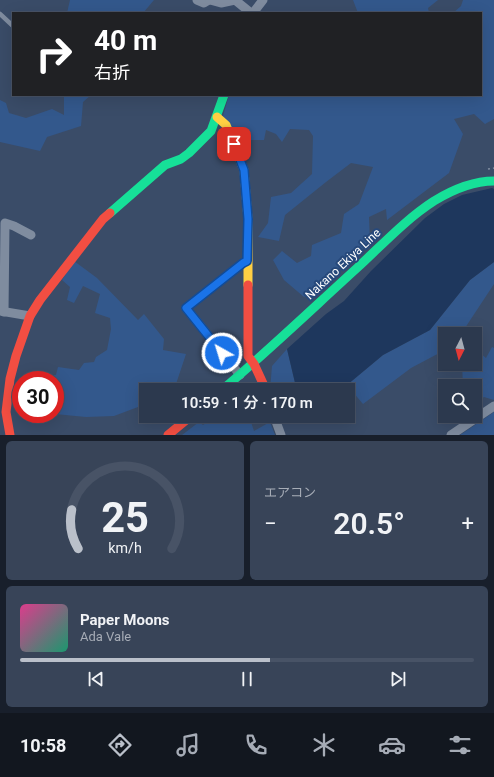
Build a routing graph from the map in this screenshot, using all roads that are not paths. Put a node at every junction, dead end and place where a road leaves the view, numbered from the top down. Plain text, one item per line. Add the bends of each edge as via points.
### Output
1 (197, 0) edge
2 (209, 0) edge
3 (235, 0) edge
4 (263, 0) edge
5 (251, 12) edge
6 (253, 12) edge
7 (0, 14) edge
8 (12, 25) edge
9 (224, 96) edge
10 (217, 117) junction
11 (494, 181) edge
12 (32, 235) dead end
13 (2, 244) edge
14 (247, 261) junction
15 (2, 275) edge
16 (2, 312) edge
17 (30, 316) junction
18 (254, 364) junction
19 (240, 375) junction
20 (230, 383) edge
21 (263, 383) edge
22 (494, 406) edge
23 (183, 423) edge
24 (277, 423) edge
25 (10, 435) edge
26 (168, 435) edge
27 (281, 435) edge
28 (451, 435) edge

1 - 2 street via 204,3
2 - 3 street via 221,3
3 - 5 street
4 - 6 street
7 - 8 lane
9 - 10 street
10 - 14 street via 226,125 244,170 248,219
10 - 17 street via 211,131 189,153 165,165 103,219
11 - 18 street, Nakano Ekiya Line via 466,186 435,200 401,227
12 - 13 street via 5,223
13 - 15 street
14 - 18 street via 248,356
14 - 19 street via 186,308
15 - 16 street
16 - 17 street
17 - 25 street via 10,379 6,412
18 - 19 street, Nakano Ekiya Line
18 - 21 street
19 - 20 street, Nakano Ekiya Line
22 - 28 street
23 - 26 street
24 - 27 street

